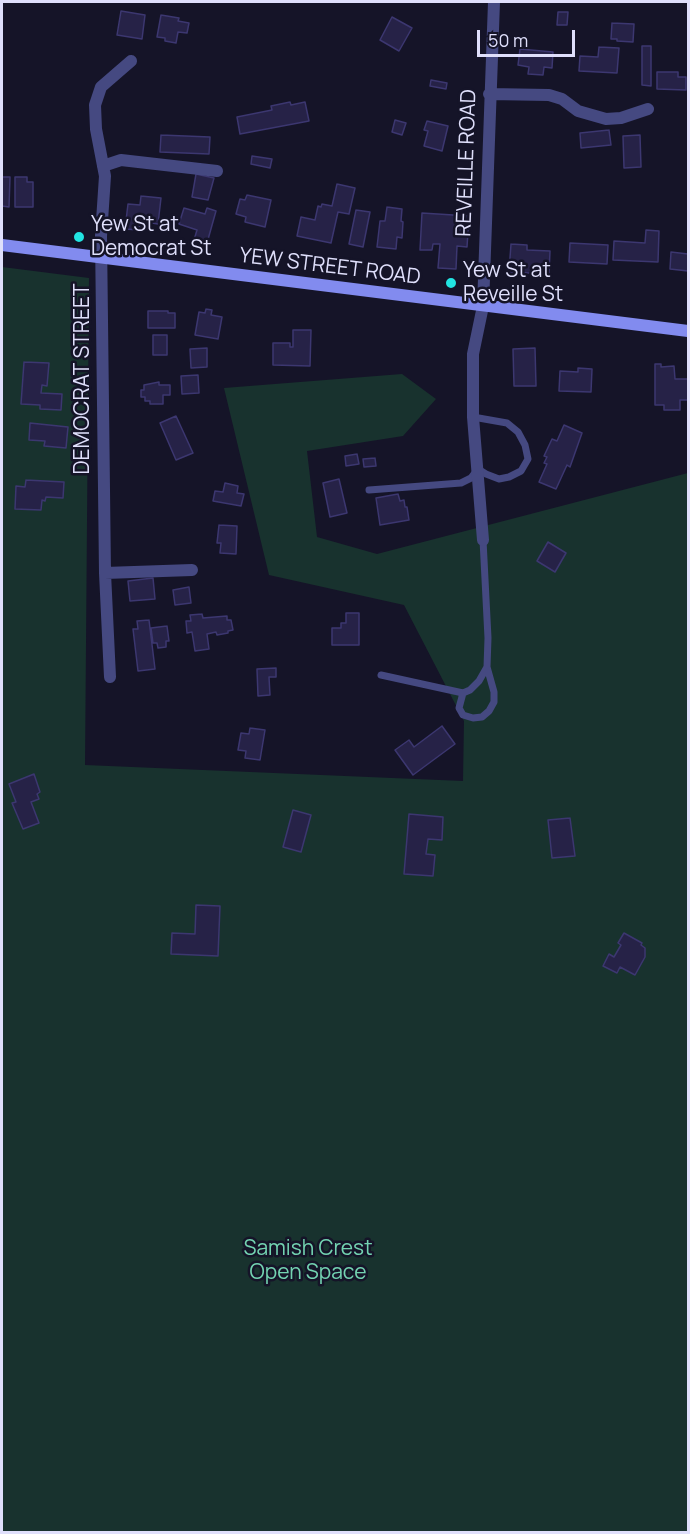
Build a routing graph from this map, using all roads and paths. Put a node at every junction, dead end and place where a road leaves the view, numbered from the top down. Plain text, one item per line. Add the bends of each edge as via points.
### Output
1 (494, 2) edge
2 (131, 62) dead end
3 (489, 94) junction
4 (648, 109) dead end
5 (103, 166) junction
6 (217, 171) dead end
7 (2, 245) edge
8 (102, 257) junction
9 (483, 306) junction
10 (688, 331) edge
11 (473, 417) junction
12 (478, 469) junction
13 (369, 490) dead end
14 (483, 540) joint
15 (192, 570) dead end
16 (105, 573) junction
17 (487, 667) junction
18 (381, 675) dead end
19 (110, 677) dead end
20 (463, 693) junction

1 - 3 street, REVEILLE ROAD
2 - 5 street, DEMOCRAT STREET via 101,87 95,105
3 - 4 street via 549,95 578,111 606,119
3 - 9 street, REVEILLE ROAD
5 - 6 street via 121,160
5 - 8 street, DEMOCRAT STREET
7 - 8 street, YEW STREET ROAD
8 - 9 street, YEW STREET ROAD
8 - 16 street, DEMOCRAT STREET
9 - 10 street, YEW STREET ROAD
9 - 11 street, REVEILLE ROAD via 472,354
11 - 12 street, REVEILLE ROAD
11 - 12 lane via 507,423 518,432 528,459 521,471 509,477 499,478
12 - 13 lane via 461,483
12 - 14 street, REVEILLE ROAD
14 - 17 lane
15 - 16 street
16 - 19 street, DEMOCRAT STREET
17 - 20 lane via 470,690
17 - 20 lane via 494,692 489,711 482,717 463,715 459,708
18 - 20 lane

